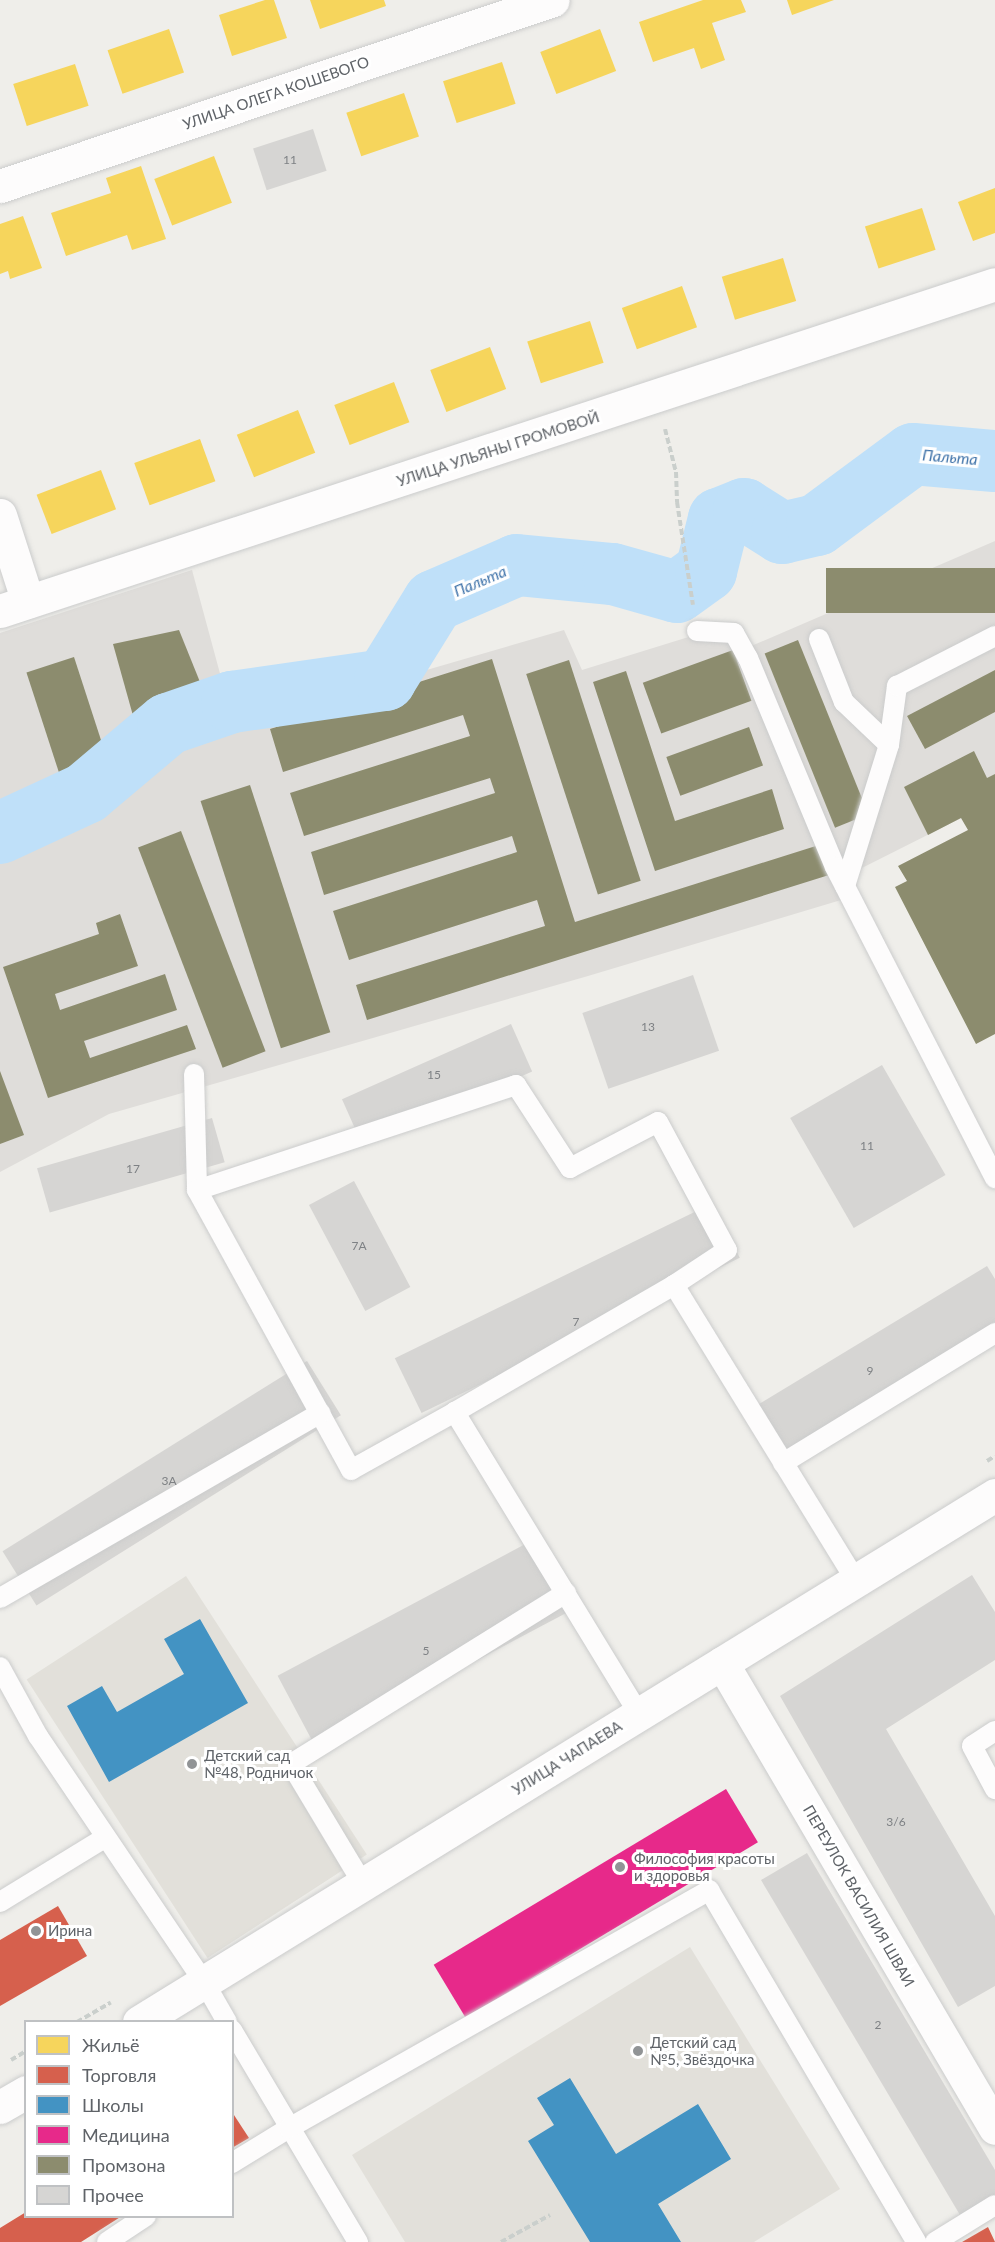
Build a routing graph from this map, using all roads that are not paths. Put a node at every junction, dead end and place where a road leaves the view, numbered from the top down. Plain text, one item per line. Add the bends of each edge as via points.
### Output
1 (553, 0) edge
2 (0, 186) edge
3 (995, 284) edge
4 (0, 515) edge
5 (14, 606) edge
6 (697, 631) dead end
7 (995, 636) edge
8 (819, 639) dead end
9 (889, 745) junction
10 (845, 886) junction
11 (194, 1074) dead end
12 (995, 1178) edge
13 (197, 1190) junction
14 (674, 1285) junction
15 (995, 1333) edge
16 (455, 1412) junction
17 (320, 1413) junction
18 (783, 1463) junction
19 (994, 1498) edge
20 (856, 1581) junction
21 (566, 1593) junction
22 (0, 1598) edge
23 (722, 1663) junction
24 (0, 1667) edge
25 (639, 1714) junction
26 (995, 1731) edge
27 (995, 1788) edge
28 (106, 1837) junction
29 (363, 1884) junction
30 (0, 1902) edge
31 (204, 1982) junction
32 (143, 2020) edge
33 (226, 2020) edge
34 (234, 2033) edge
35 (24, 2093) edge
36 (0, 2107) edge
37 (289, 2128) junction
38 (995, 2128) edge
39 (234, 2162) edge
40 (995, 2205) edge
41 (145, 2218) edge
42 (107, 2242) edge
43 (358, 2242) edge
44 (916, 2242) edge
45 (935, 2242) edge

1 - 2 street, УЛИЦА ОЛЕГА КОШЕВОГО
3 - 5 street, УЛИЦА УЛЬЯНЫ ГРОМОВОЙ
4 - 5 street
6 - 10 lane via 734,633
7 - 9 lane via 897,686
8 - 9 lane via 844,702
9 - 10 lane
10 - 12 lane
11 - 13 lane
13 - 14 lane via 516,1085 570,1168 658,1122 727,1250
13 - 17 lane
14 - 16 lane
14 - 18 lane
15 - 18 lane
16 - 17 lane via 351,1470
16 - 21 lane
17 - 22 lane
18 - 20 lane
19 - 20 street, УЛИЦА ЧАПАЕВА
20 - 23 street, УЛИЦА ЧАПАЕВА
21 - 25 lane
21 - 29 lane via 291,1764
23 - 25 street, УЛИЦА ЧАПАЕВА
23 - 38 street, ПЕРЕУЛОК ВАСИЛИЯ ШВАИ
24 - 28 lane via 38,1737
25 - 29 street, УЛИЦА ЧАПАЕВА
26 - 27 lane via 972,1746
28 - 30 lane
28 - 31 lane
29 - 31 street, УЛИЦА ЧАПАЕВА
31 - 32 street, УЛИЦА ЧАПАЕВА
31 - 33 lane
34 - 37 lane
35 - 36 street
37 - 39 lane
37 - 43 lane
37 - 44 lane via 709,1890
40 - 45 lane
41 - 42 lane

